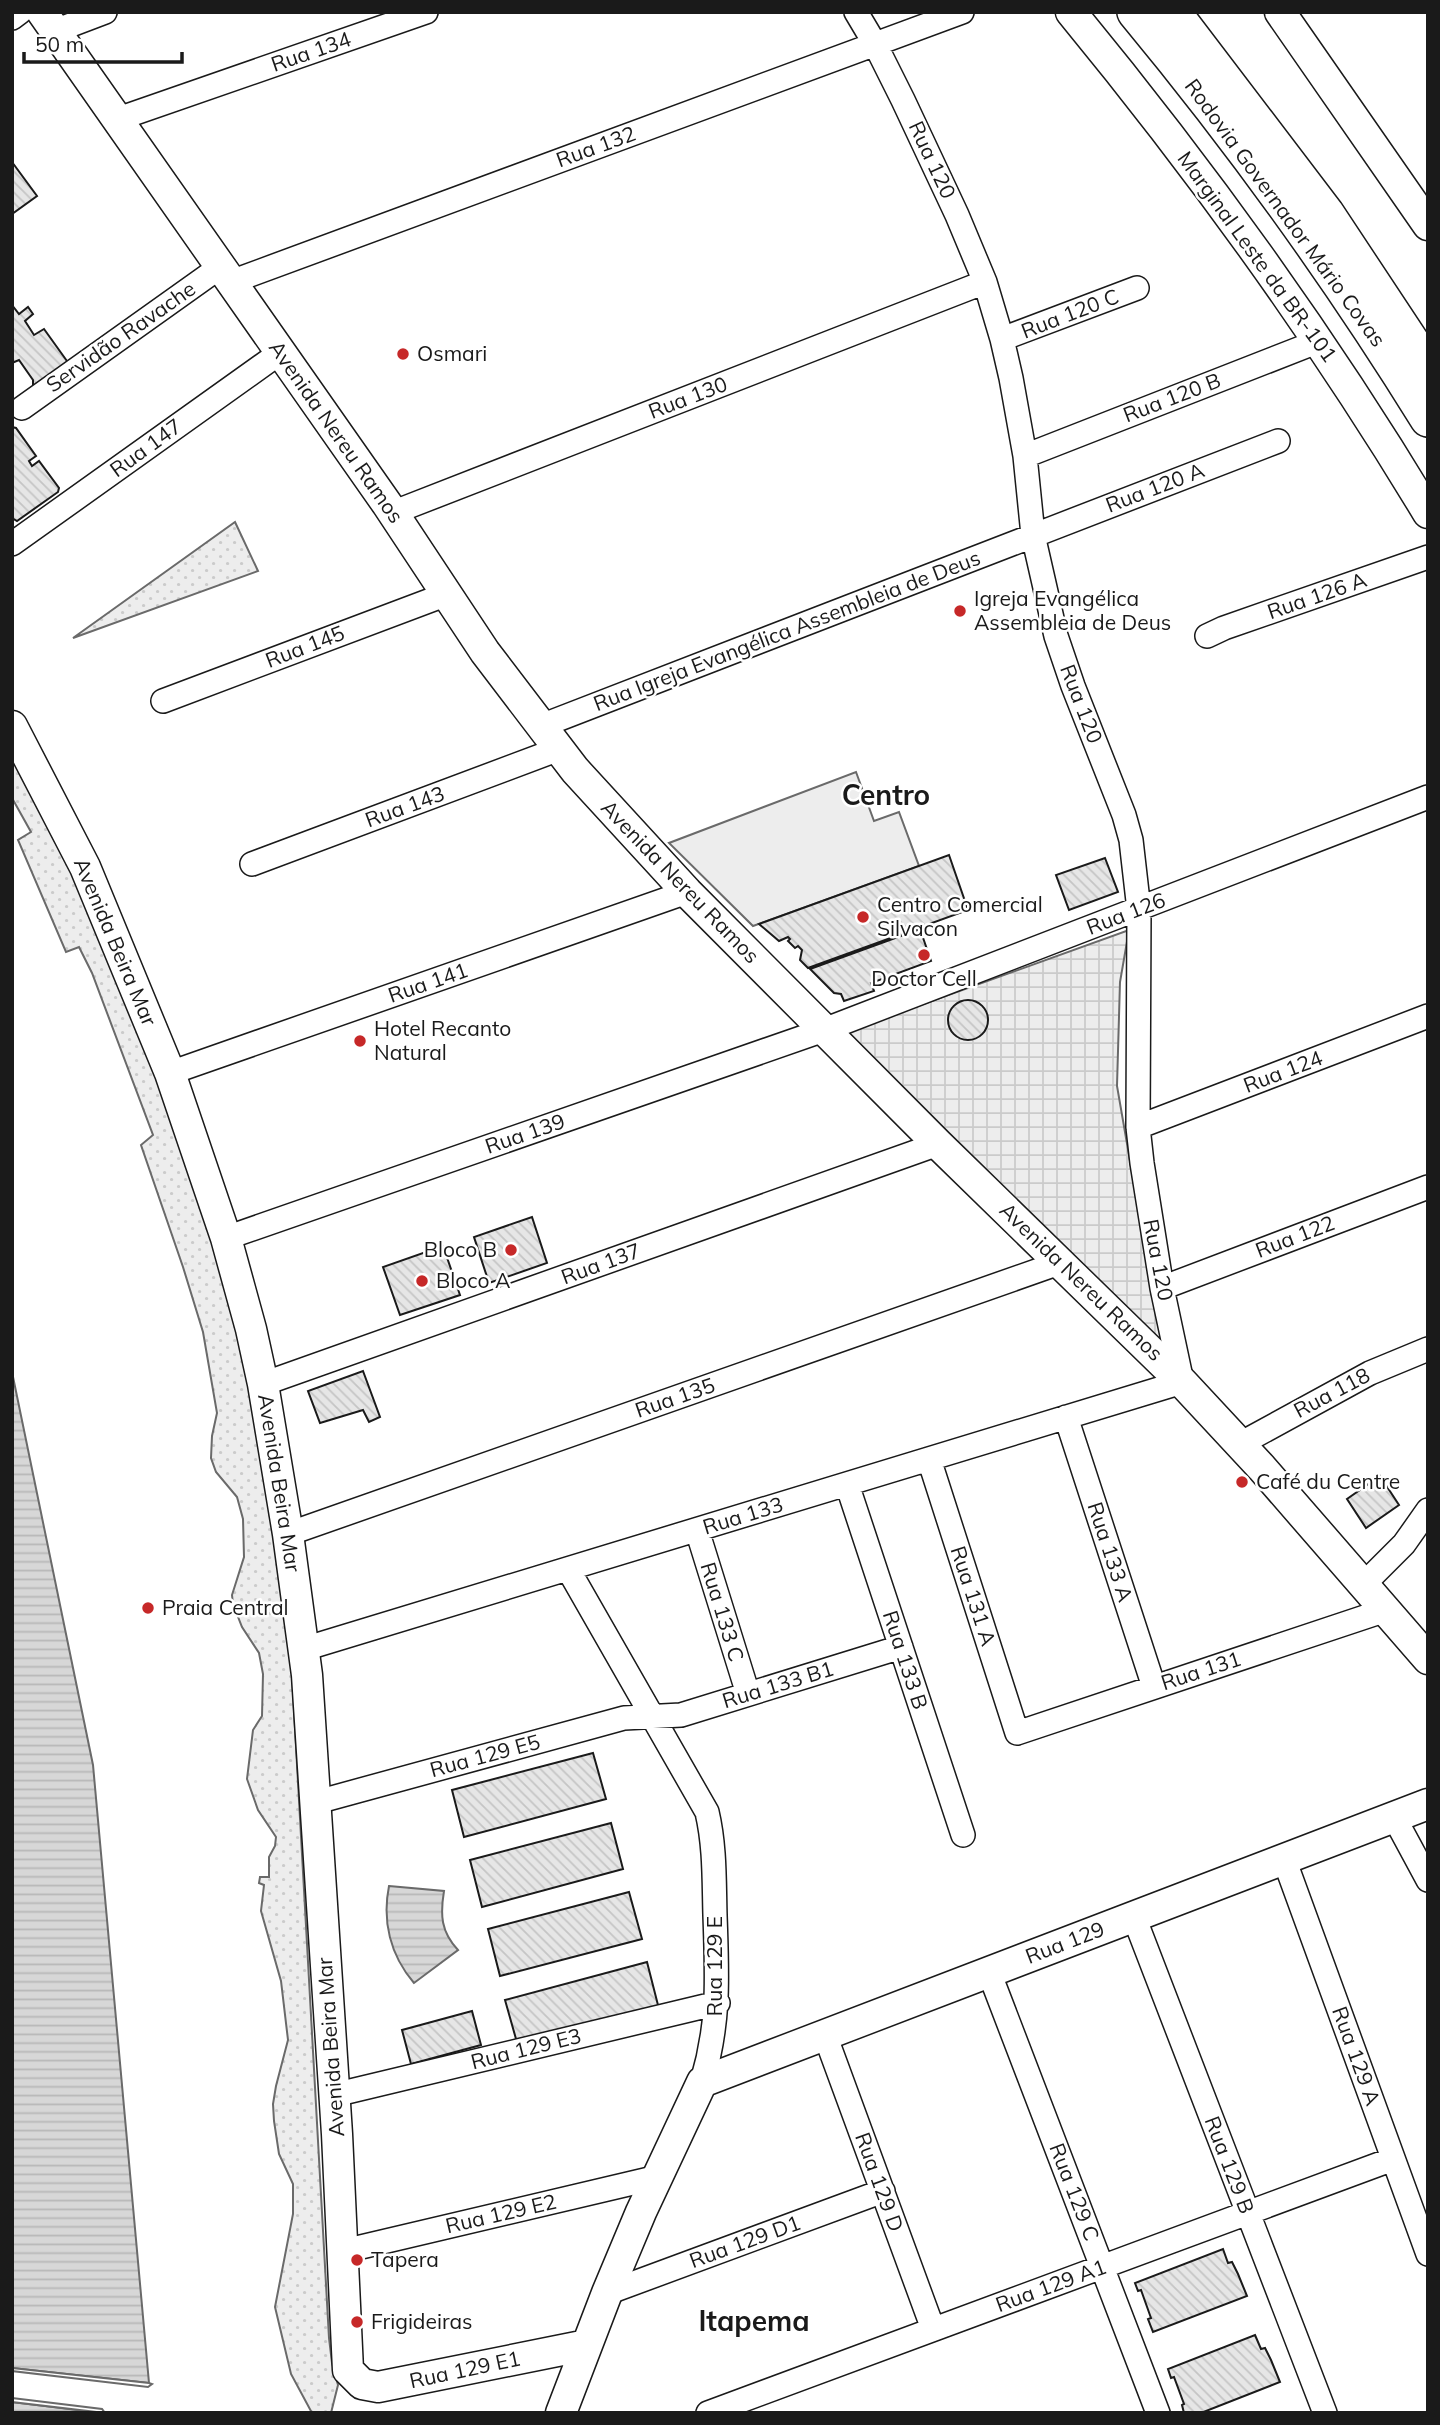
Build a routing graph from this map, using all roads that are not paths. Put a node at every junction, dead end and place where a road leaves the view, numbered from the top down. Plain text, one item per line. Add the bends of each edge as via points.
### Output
1 (20, 12) edge
2 (105, 12) edge
3 (426, 12) edge
4 (856, 12) edge
5 (962, 12) edge
6 (1071, 12) edge
7 (1135, 12) edge
8 (1173, 12) edge
9 (1284, 13) edge
10 (12, 18) edge
11 (49, 21) edge
12 (875, 44) junction
13 (118, 119) junction
14 (1426, 220) edge
15 (225, 274) junction
16 (985, 282) junction
17 (1137, 288) dead end
18 (1002, 340) junction
19 (1320, 341) junction
20 (281, 352) junction
21 (1428, 367) edge
22 (22, 408) dead end
23 (1428, 419) edge
24 (1278, 441) dead end
25 (1025, 456) junction
26 (392, 513) junction
27 (1428, 513) edge
28 (1033, 535) junction
29 (12, 544) edge
30 (1428, 557) edge
31 (447, 594) junction
32 (1208, 636) dead end
33 (163, 701) dead end
34 (12, 726) edge
35 (541, 726) junction
36 (559, 749) junction
37 (1428, 797) edge
38 (251, 864) dead end
39 (687, 892) junction
40 (1139, 910) junction
41 (1428, 1016) edge
42 (824, 1030) junction
43 (170, 1073) junction
44 (1138, 1127) junction
45 (939, 1144) junction
46 (1428, 1187) edge
47 (226, 1238) junction
48 (1062, 1262) junction
49 (1163, 1288) junction
50 (1428, 1349) edge
51 (1182, 1382) junction
52 (263, 1384) junction
53 (1066, 1417) junction
54 (1240, 1444) junction
55 (929, 1459) junction
56 (847, 1484) junction
57 (1428, 1510) edge
58 (696, 1530) junction
59 (288, 1534) junction
60 (568, 1569) junction
61 (1364, 1584) junction
62 (1386, 1610) junction
63 (901, 1647) junction
64 (304, 1649) junction
65 (1428, 1659) edge
66 (1154, 1687) junction
67 (748, 1694) junction
68 (654, 1718) junction
69 (1017, 1732) joint
70 (317, 1802) junction
71 (1428, 1804) edge
72 (1394, 1817) junction
73 (963, 1835) dead end
74 (1284, 1859) junction
75 (1428, 1880) edge
76 (1134, 1917) junction
77 (989, 1972) junction
78 (718, 2003) junction
79 (825, 2035) junction
80 (702, 2082) junction
81 (334, 2095) junction
82 (1394, 2158) junction
83 (658, 2177) junction
84 (883, 2191) junction
85 (1248, 2212) junction
86 (344, 2251) junction
87 (1428, 2254) edge
88 (1102, 2267) junction
89 (607, 2293) junction
90 (933, 2329) junction
91 (587, 2345) junction
92 (348, 2370) joint
93 (561, 2413) edge
94 (708, 2413) edge
95 (1158, 2413) edge
96 (1325, 2413) edge

1 - 10 street
2 - 11 street
3 - 13 street, Rua 134
4 - 12 street, Rua 120
5 - 12 street, Rua 132
6 - 19 main road, Marginal Leste da BR-101
7 - 23 highway, Rodovia Governador Mário Covas via 1280,199
8 - 21 highway, Rodovia Governador Mário Covas via 1319,203
9 - 14 main road
11 - 13 main road, Avenida Nereu Ramos
12 - 15 street, Rua 132
12 - 16 street, Rua 120
13 - 15 main road, Avenida Nereu Ramos
15 - 20 main road, Avenida Nereu Ramos
15 - 22 street, Servidão Ravache
16 - 18 street, Rua 120
16 - 26 street, Rua 130
17 - 18 street, Rua 120 C
18 - 25 street, Rua 120
19 - 25 street, Rua 120 B
19 - 27 main road, Marginal Leste da BR-101
20 - 26 main road, Avenida Nereu Ramos
20 - 29 street, Rua 147
24 - 28 street, Rua 120 A
25 - 28 street, Rua 120
26 - 31 main road, Avenida Nereu Ramos
28 - 35 street, Rua Igreja Evangélica Assembleia de Deus
28 - 40 street, Rua 120 via 1064,660 1124,815
30 - 32 street, Rua 126 A
31 - 33 street, Rua 145
31 - 35 main road, Avenida Nereu Ramos
34 - 43 main road, Avenida Beira Mar via 85,867
35 - 36 main road, Avenida Nereu Ramos
36 - 38 street, Rua 143
36 - 39 main road, Avenida Nereu Ramos
37 - 40 street, Rua 126
39 - 42 main road, Avenida Nereu Ramos
39 - 43 street, Rua 141
40 - 42 street, Rua 126
40 - 44 street, Rua 120
41 - 44 street, Rua 124
42 - 45 main road, Avenida Nereu Ramos
42 - 47 street, Rua 139
43 - 47 main road, Avenida Beira Mar
44 - 49 street, Rua 120
45 - 48 main road, Avenida Nereu Ramos
45 - 52 street, Rua 137
46 - 49 street, Rua 122
47 - 52 main road, Avenida Beira Mar
48 - 51 main road, Avenida Nereu Ramos
48 - 59 street, Rua 135
49 - 51 street, Rua 120
50 - 54 street, Rua 118 via 1370,1373
51 - 53 street, Rua 133
51 - 54 main road, Avenida Nereu Ramos
52 - 59 main road, Avenida Beira Mar
53 - 55 street, Rua 133
53 - 66 street, Rua 133 A
54 - 61 main road, Avenida Nereu Ramos
55 - 56 street, Rua 133
55 - 69 street, Rua 131 A
56 - 58 street, Rua 133
56 - 63 street, Rua 133 B
57 - 61 street via 1404,1544
58 - 60 street, Rua 133
58 - 67 street, Rua 133 C
59 - 64 main road, Avenida Beira Mar
60 - 64 street, Rua 133
60 - 68 street, Rua 129 E
61 - 62 main road, Avenida Nereu Ramos
62 - 65 main road, Avenida Nereu Ramos
62 - 66 street, Rua 131
63 - 67 street, Rua 133 B1
63 - 73 street, Rua 133 B
64 - 70 main road, Avenida Beira Mar
66 - 69 street, Rua 131
67 - 68 street, Rua 133 B1 via 681,1715
68 - 70 street, Rua 129 E5 via 624,1718
68 - 78 street, Rua 129 E via 701,1799 711,1830
70 - 81 main road, Avenida Beira Mar
71 - 72 main road, Rua 129
72 - 74 main road, Rua 129
72 - 75 street
74 - 76 main road, Rua 129
74 - 82 street, Rua 129 A
76 - 77 main road, Rua 129
76 - 85 street, Rua 129 B
77 - 79 main road, Rua 129
77 - 88 street, Rua 129 C
78 - 80 street, Rua 129 E
78 - 81 street, Rua 129 E3
79 - 80 main road, Rua 129
79 - 84 street, Rua 129 D
80 - 83 main road, Rua 129 E
81 - 86 main road, Avenida Beira Mar
82 - 85 street, Rua 129 A1
82 - 87 street, Rua 129 A
83 - 86 street, Rua 129 E2
83 - 89 main road, Rua 129 E
84 - 89 street, Rua 129 D1
84 - 90 street, Rua 129 D
85 - 88 street, Rua 129 A1
85 - 96 street, Rua 129 B
86 - 92 main road, Avenida Beira Mar
88 - 90 street, Rua 129 A1
88 - 95 street, Rua 129 C
89 - 91 main road, Rua 129 E
90 - 94 street, Rua 129 A1
91 - 92 main road, Rua 129 E1 via 378,2387 362,2384
91 - 93 main road, Rua 129 E

